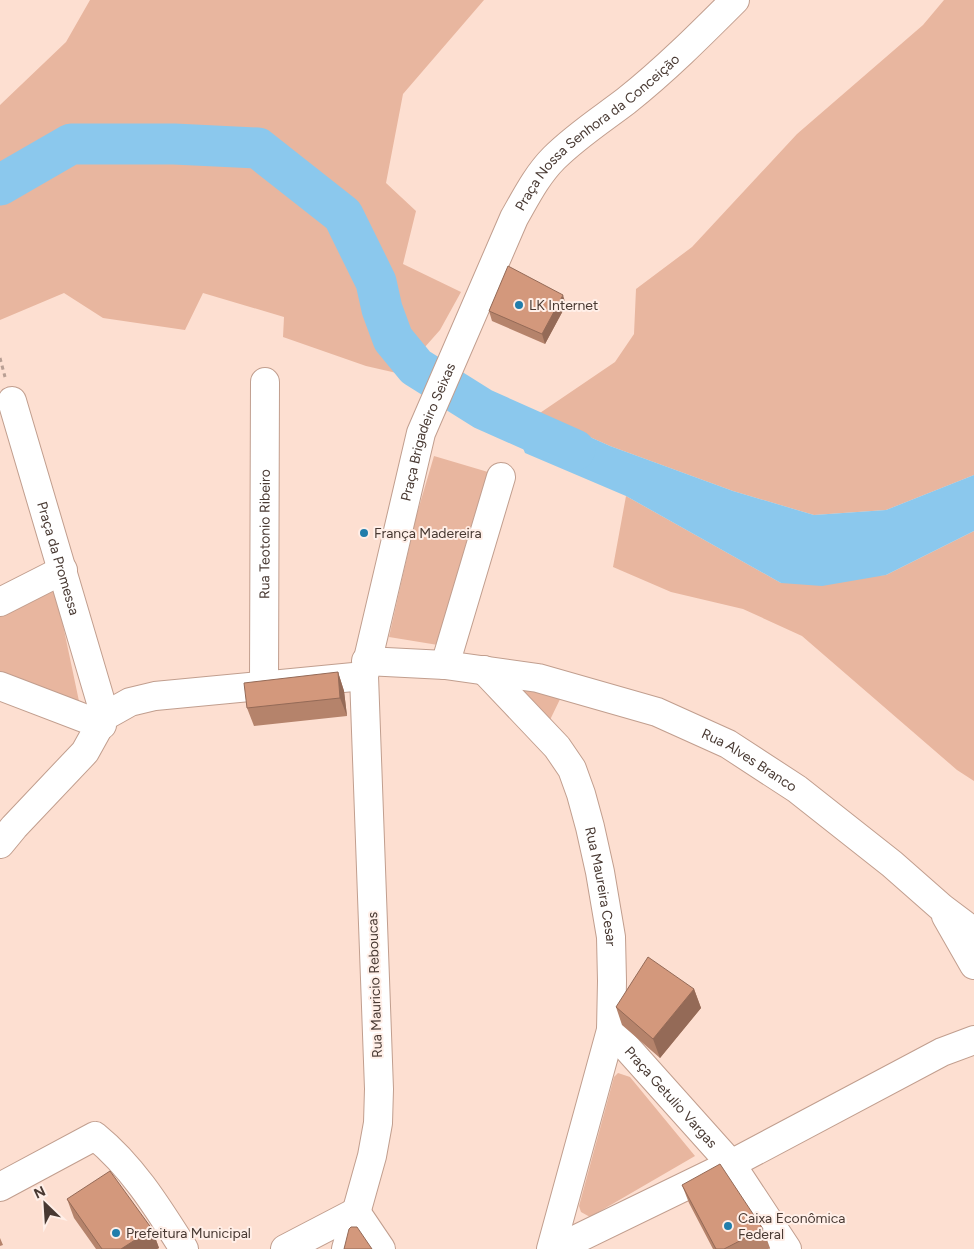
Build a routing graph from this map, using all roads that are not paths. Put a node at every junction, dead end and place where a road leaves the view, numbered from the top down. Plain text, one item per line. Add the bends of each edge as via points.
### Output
1 (735, 0) edge
2 (485, 281) joint
3 (265, 382) dead end
4 (12, 401) dead end
5 (501, 477) dead end
6 (63, 570) junction
7 (0, 602) edge
8 (446, 665) junction
9 (365, 668) junction
10 (484, 670) junction
11 (0, 686) edge
12 (264, 686) junction
13 (104, 720) junction
14 (0, 844) edge
15 (942, 908) junction
16 (974, 932) edge
17 (974, 965) edge
18 (610, 1030) junction
19 (974, 1040) edge
20 (731, 1164) junction
21 (0, 1187) edge
22 (356, 1212) junction
23 (184, 1249) edge
24 (287, 1249) edge
25 (346, 1249) edge
26 (381, 1249) edge
27 (551, 1249) edge
28 (556, 1249) edge
29 (786, 1249) edge

1 - 2 street, Praça Nossa Senhora da Conceição via 626,101 580,134 553,159 532,185
2 - 9 street, Praça Brigadeiro Seixas via 421,433
3 - 12 street, Rua Teotonio Ribeiro
4 - 6 street, Praça da Promessa
5 - 8 street
6 - 7 street
6 - 13 street, Praça da Promessa
8 - 9 street
8 - 10 street
9 - 12 street
9 - 22 street, Rua Mauricio Reboucas via 379,1089 378,1123 372,1156
10 - 15 street, Rua Alves Branco via 538,678 657,712 728,744 797,789
10 - 18 street, Rua Maureira Cesar via 556,746 572,769 581,794 600,872 611,937
11 - 13 street
12 - 13 street via 155,696 130,702
13 - 14 street via 85,752
15 - 16 street, Rua Alves Branco
15 - 17 street
18 - 20 street, Praça Getulio Vargas
18 - 27 street, Rua Maureira Cesar
19 - 20 street via 942,1052
20 - 28 street
20 - 29 street, Praça Getulio Vargas
21 - 23 street via 95,1136 114,1152 152,1200
22 - 24 street
22 - 25 street, Rua Mauricio Reboucas
22 - 26 street

